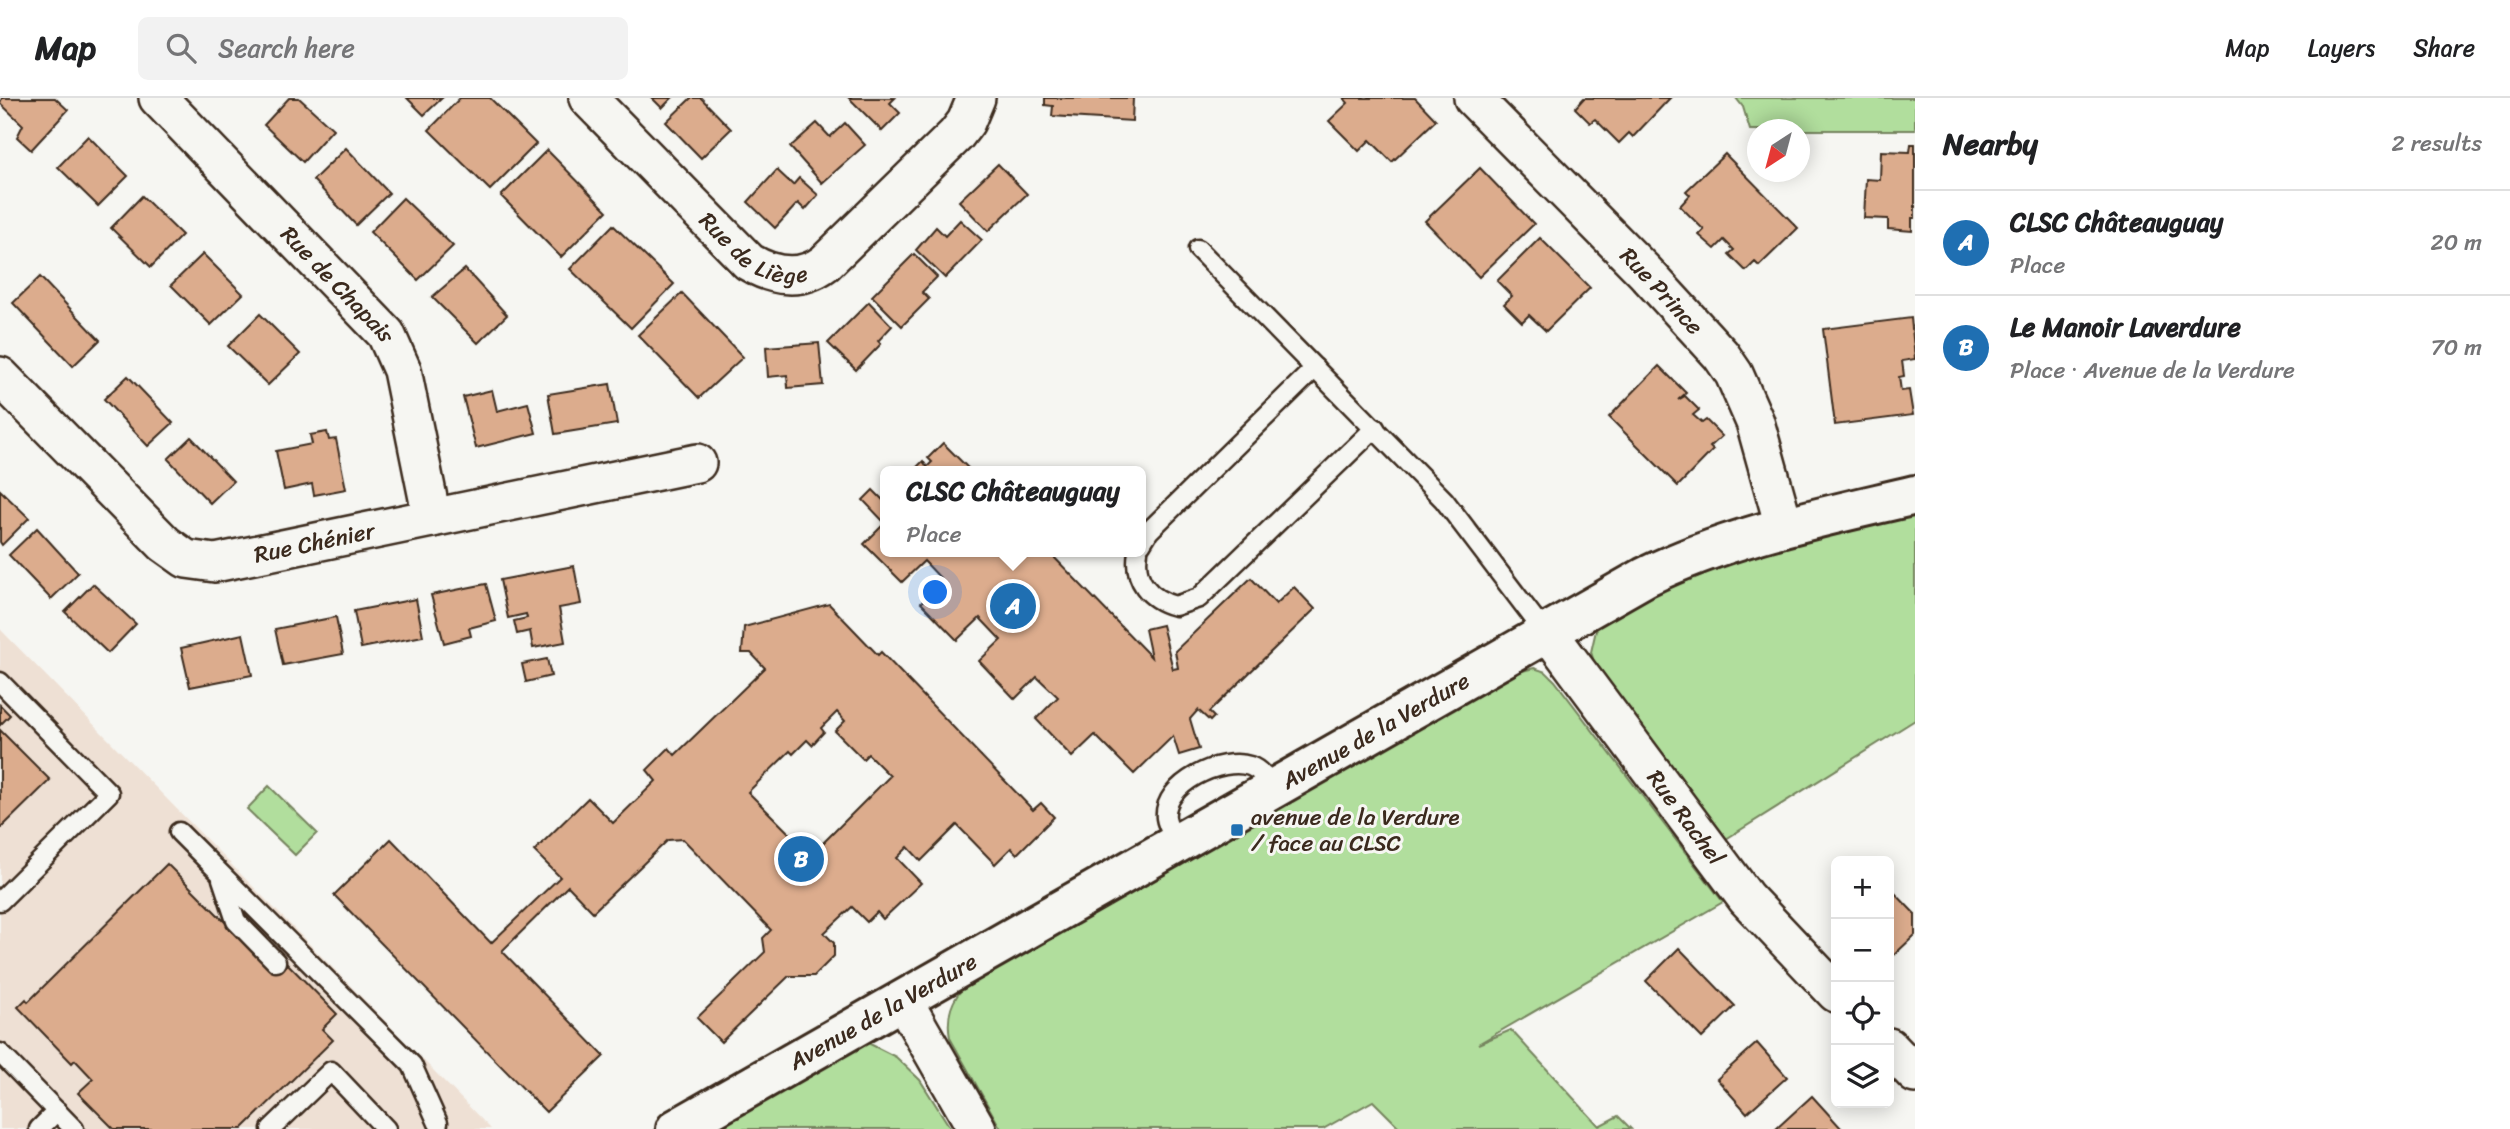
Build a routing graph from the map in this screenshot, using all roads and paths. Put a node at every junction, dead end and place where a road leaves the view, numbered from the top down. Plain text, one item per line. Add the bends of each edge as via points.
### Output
1 (158, 98) edge
2 (588, 98) edge
3 (976, 98) edge
4 (1473, 98) edge
5 (1198, 249) dead end
6 (1315, 368) junction
7 (0, 376) edge
8 (1375, 428) junction
9 (697, 463) dead end
10 (1915, 495) edge
11 (432, 518) junction
12 (1784, 526) junction
13 (1146, 536) edge
14 (1138, 557) edge
15 (1548, 632) junction
16 (0, 682) edge
17 (1272, 789) junction
18 (179, 832) dead end
19 (1177, 843) junction
20 (221, 874) junction
21 (0, 901) edge
22 (276, 962) dead end
23 (1831, 988) edge
24 (903, 1000) junction
25 (1894, 1052) edge
26 (0, 1053) edge
27 (1915, 1074) edge
28 (57, 1111) junction
29 (437, 1127) edge
30 (39, 1129) edge
31 (74, 1129) edge
32 (271, 1129) edge
33 (386, 1129) edge
34 (676, 1129) edge
35 (977, 1129) edge

1 - 11 street, Rue de Chapais via 386,334 402,370
2 - 3 street, Rue de Liège via 749,262 787,276 825,263 956,135
4 - 12 street, Rue Prince via 1721,355 1755,422
5 - 6 lane
6 - 8 lane
6 - 13 lane
7 - 11 street, Rue Chénier via 165,544 186,559 215,563
8 - 14 lane via 1199,598 1175,606 1152,596 1142,584
8 - 15 lane via 1444,500
9 - 11 street, Rue Chénier
10 - 12 street, Avenue de la Verdure
12 - 15 street, Avenue de la Verdure via 1679,561
15 - 17 street, Avenue de la Verdure
15 - 23 street, Rue Rachel via 1746,898
16 - 21 lane via 109,793
17 - 19 street, Avenue de la Verdure
17 - 19 lane via 1261,772 1246,764 1198,774 1180,787 1167,809
18 - 20 lane
19 - 24 street, Avenue de la Verdure
20 - 22 lane via 236,921
20 - 29 lane via 412,1065
24 - 34 street, Avenue de la Verdure
24 - 35 street
25 - 27 street
26 - 28 lane
28 - 30 lane
28 - 31 lane
32 - 33 lane via 331,1071

